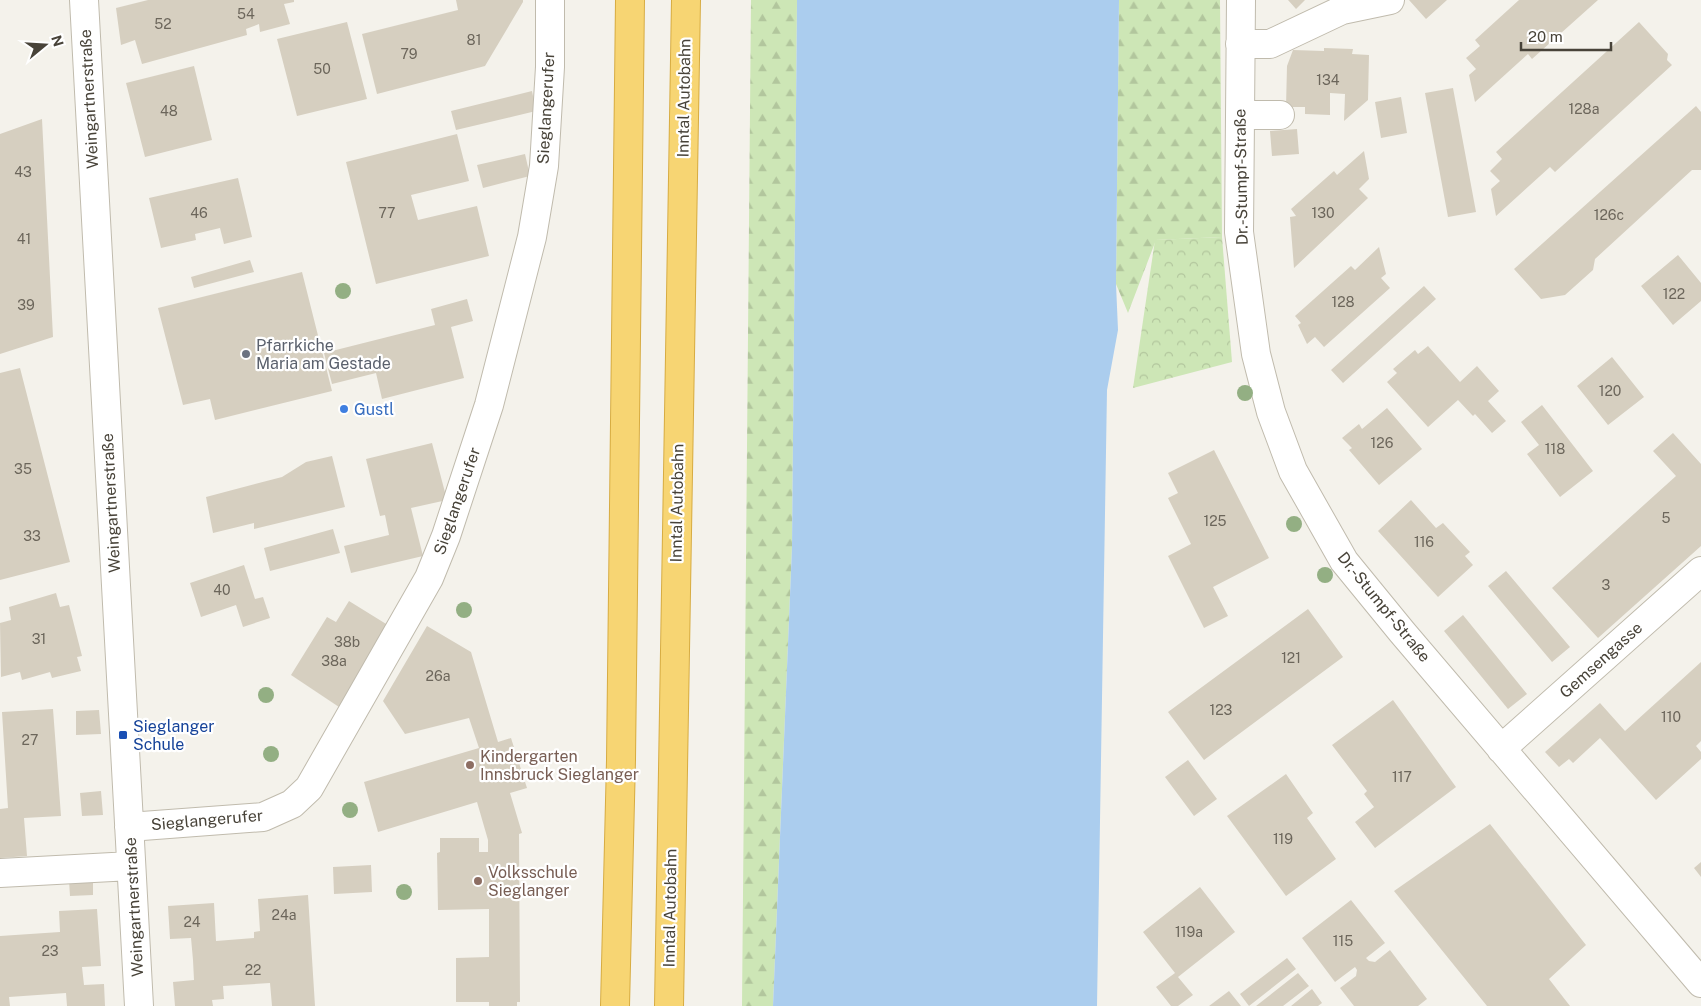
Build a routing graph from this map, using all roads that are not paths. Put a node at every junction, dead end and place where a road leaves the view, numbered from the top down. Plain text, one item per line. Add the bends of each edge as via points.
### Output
1 (84, 0) edge
2 (550, 0) edge
3 (630, 0) edge
4 (686, 0) edge
5 (1240, 0) edge
6 (1390, 0) edge
7 (1240, 44) junction
8 (1280, 115) dead end
9 (1240, 116) junction
10 (1701, 571) edge
11 (1501, 749) junction
12 (129, 826) junction
13 (132, 866) junction
14 (0, 873) edge
15 (1701, 983) edge
16 (139, 1006) edge
17 (615, 1006) edge
18 (669, 1006) edge

1 - 12 street, Weingartnerstraße
2 - 12 street, Sieglangerufer via 544,166 532,237 489,405 446,536 419,600 309,788 292,804 248,826
3 - 17 highway
4 - 18 highway, Inntal Autobahn
5 - 7 street, Dr.-Stumpf-Straße
6 - 7 street via 1342,10 1270,44
7 - 9 street, Dr.-Stumpf-Straße
8 - 9 street
9 - 11 street, Dr.-Stumpf-Straße via 1239,232 1256,354 1271,412 1293,471 1344,561
10 - 11 street, Gemsengasse
11 - 15 street, Dr.-Stumpf-Straße
12 - 13 street, Weingartnerstraße
13 - 14 street
13 - 16 street, Weingartnerstraße

